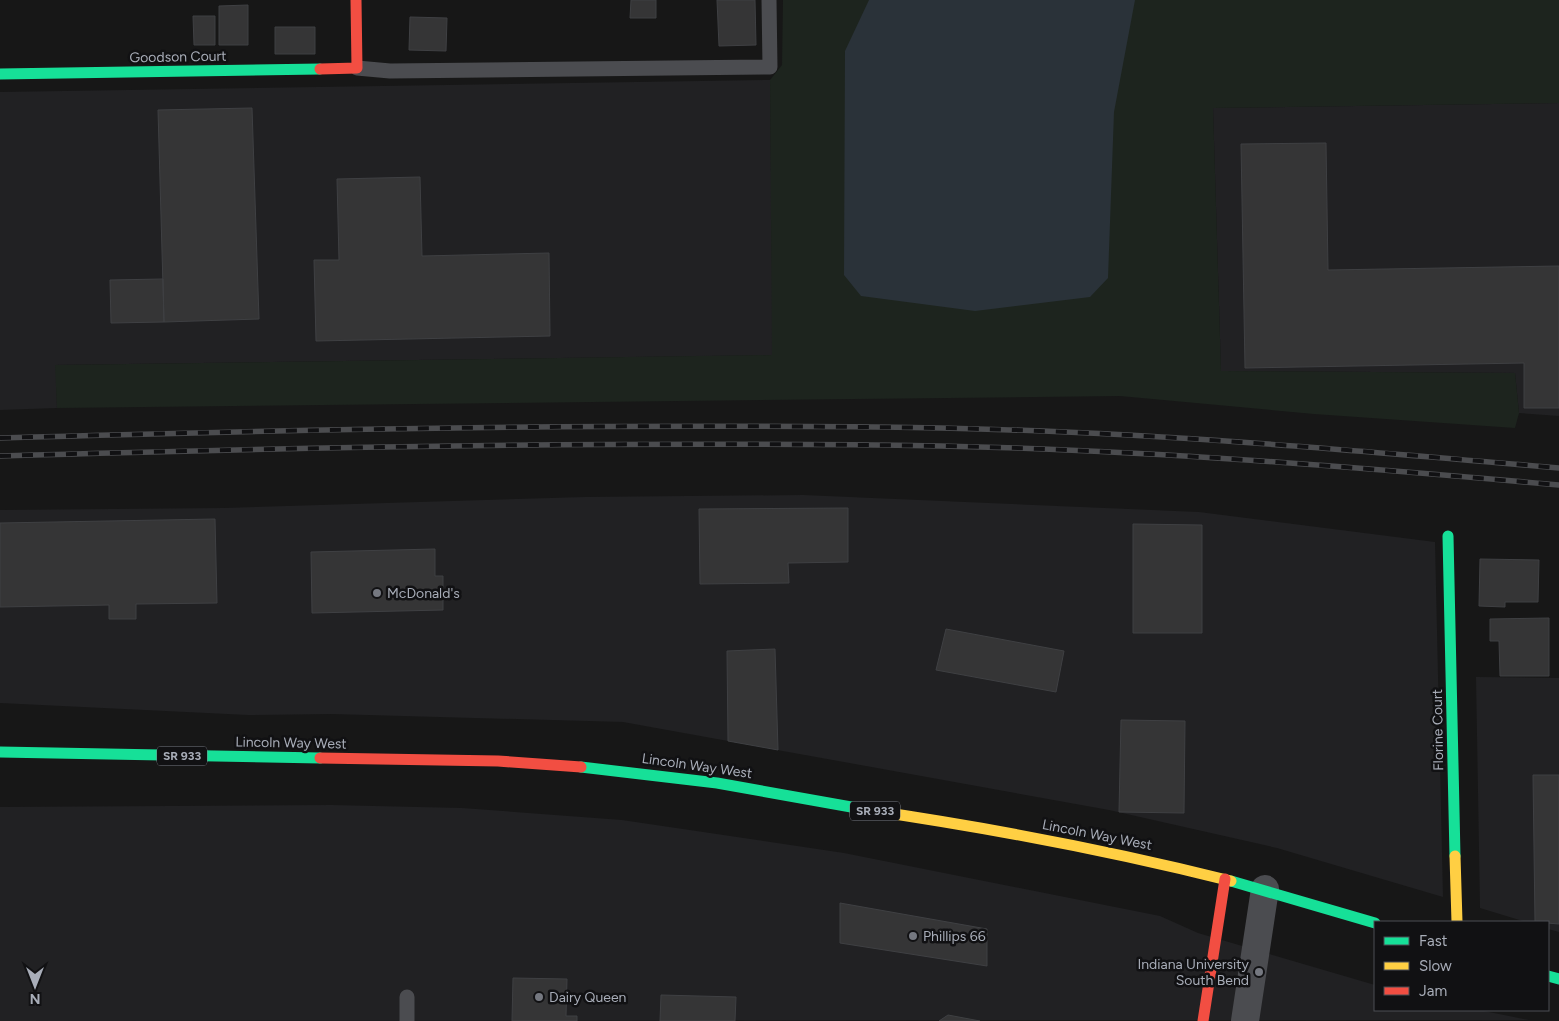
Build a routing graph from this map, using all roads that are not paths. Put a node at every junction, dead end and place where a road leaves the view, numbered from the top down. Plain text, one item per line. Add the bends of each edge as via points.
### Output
1 (356, 0) edge
2 (769, 0) edge
3 (357, 68) junction
4 (0, 74) edge
5 (1448, 536) dead end
6 (0, 752) edge
7 (1225, 879) junction
8 (1265, 889) junction
9 (1457, 921) edge
10 (1374, 923) edge
11 (407, 997) dead end
12 (407, 1021) edge
13 (1203, 1021) edge
14 (1245, 1021) edge

1 - 3 main road
2 - 3 lane via 770,66 390,71
3 - 4 main road, Goodson Court
5 - 9 main road, Florine Court
6 - 7 main road, Lincoln Way West / SR 933 via 498,761 610,769 717,782 827,804 954,823 1157,862
7 - 8 main road, Lincoln Way West / SR 933
7 - 13 main road
8 - 10 main road, Lincoln Way West / SR 933
8 - 14 street
11 - 12 lane

